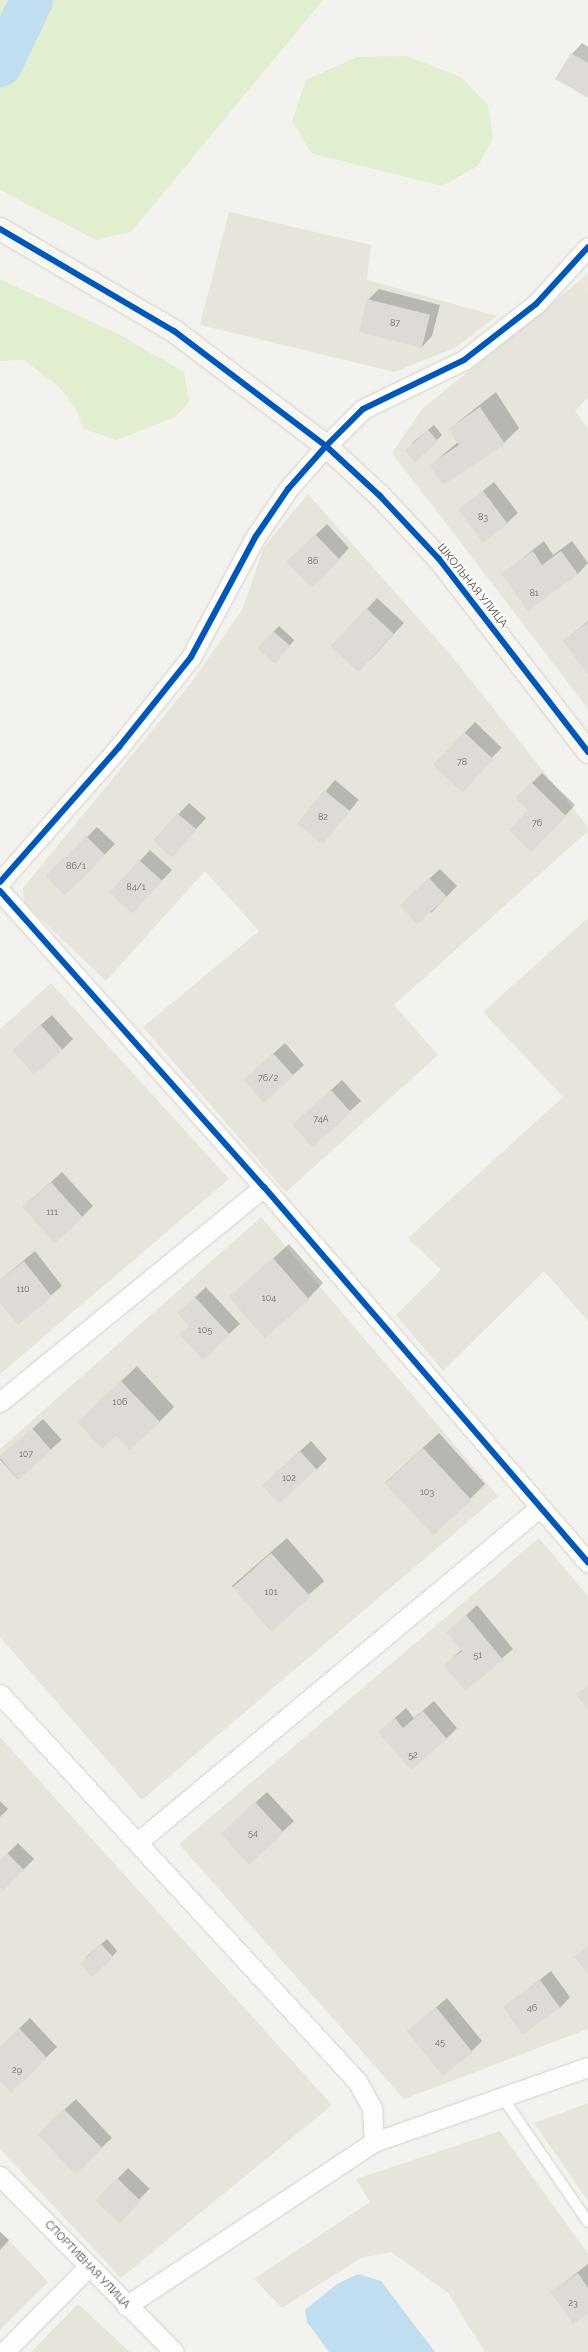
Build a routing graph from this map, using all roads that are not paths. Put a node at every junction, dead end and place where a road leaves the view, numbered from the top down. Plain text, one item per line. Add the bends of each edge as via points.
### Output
1 (9, 234) edge
2 (588, 247) edge
3 (326, 446) junction
4 (588, 752) edge
5 (0, 882) edge
6 (0, 891) edge
7 (264, 1187) junction
8 (0, 1402) edge
9 (538, 1508) junction
10 (588, 1562) edge
11 (0, 1694) edge
12 (139, 1841) junction
13 (588, 2067) edge
14 (501, 2095) junction
15 (374, 2142) junction
16 (0, 2176) edge
17 (588, 2222) edge
18 (89, 2266) junction
19 (126, 2306) junction
20 (4, 2352) edge
21 (174, 2352) edge

1 - 3 street, ШКОЛЬНАЯ УЛИЦА via 174,331
2 - 3 street via 536,304 464,360 363,410
3 - 4 street, ШКОЛЬНАЯ УЛИЦА via 380,496 439,559
3 - 5 street via 288,489 256,536 191,657 118,747
6 - 7 street
7 - 8 street
7 - 9 street
9 - 10 street
9 - 12 street
11 - 12 street
12 - 15 street via 357,2081 372,2108
13 - 14 street
14 - 15 street
14 - 17 lane
15 - 19 street
16 - 18 street, СПОРТИВНАЯ УЛИЦА
18 - 19 street, СПОРТИВНАЯ УЛИЦА
18 - 20 street
19 - 21 street, СПОРТИВНАЯ УЛИЦА

